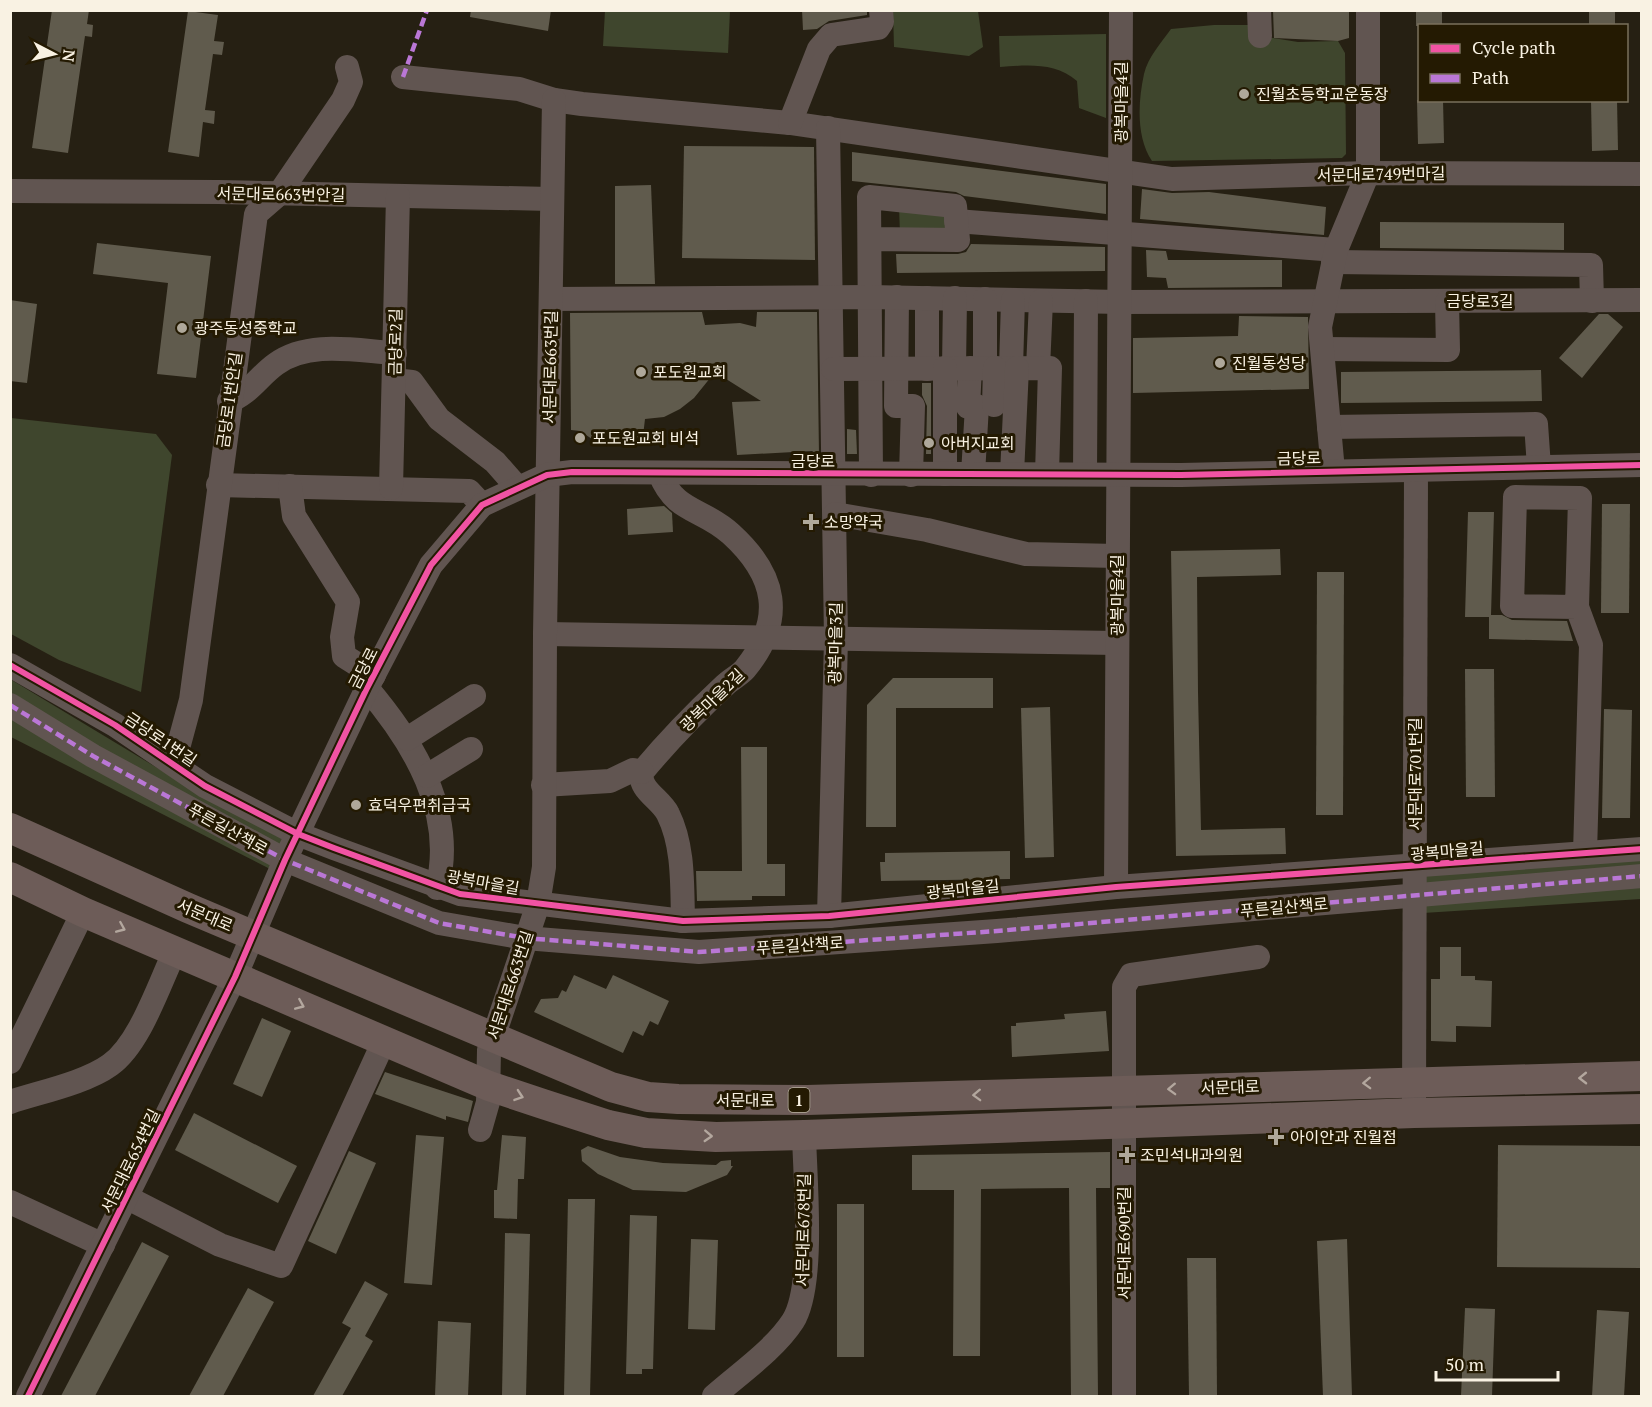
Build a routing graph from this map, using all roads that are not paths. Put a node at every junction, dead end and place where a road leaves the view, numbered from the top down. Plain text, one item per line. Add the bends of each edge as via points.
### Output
1 (881, 10) edge
2 (1121, 10) edge
3 (1259, 10) edge
4 (1368, 10) edge
5 (1260, 36) dead end
6 (346, 67) dead end
7 (403, 77) dead end
8 (554, 100) junction
9 (790, 123) junction
10 (828, 128) junction
11 (1121, 172) junction
12 (1368, 173) junction
13 (1641, 174) edge
14 (10, 191) edge
15 (279, 194) junction
16 (398, 196) junction
17 (551, 199) junction
18 (956, 221) junction
19 (1121, 233) junction
20 (871, 239) junction
21 (1335, 256) junction
22 (831, 297) junction
23 (870, 297) junction
24 (897, 297) junction
25 (551, 298) junction
26 (927, 298) junction
27 (972, 299) junction
28 (1013, 300) junction
29 (1041, 300) junction
30 (1638, 300) edge
31 (1086, 301) junction
32 (1592, 301) junction
33 (1121, 302) junction
34 (1325, 302) junction
35 (1447, 302) junction
36 (1323, 349) junction
37 (395, 353) junction
38 (989, 368) junction
39 (833, 369) junction
40 (870, 369) junction
41 (898, 369) junction
42 (394, 380) junction
43 (229, 401) junction
44 (995, 405) junction
45 (1329, 427) junction
46 (1641, 465) edge
47 (1539, 467) junction
48 (1333, 471) junction
49 (1416, 471) junction
50 (660, 474) junction
51 (835, 474) junction
52 (945, 474) junction
53 (973, 474) junction
54 (1012, 474) junction
55 (1047, 474) junction
56 (1085, 474) junction
57 (1118, 474) junction
58 (547, 475) junction
59 (871, 475) junction
60 (911, 475) junction
61 (218, 484) junction
62 (290, 486) junction
63 (517, 487) junction
64 (391, 488) junction
65 (482, 505) junction
66 (835, 514) junction
67 (1117, 556) junction
68 (1578, 607) junction
69 (544, 634) junction
70 (766, 638) junction
71 (836, 639) junction
72 (1117, 643) junction
73 (10, 665) edge
74 (371, 682) junction
75 (474, 696) dead end
76 (10, 705) edge
77 (407, 739) junction
78 (471, 749) dead end
79 (174, 763) junction
80 (642, 772) junction
81 (427, 776) junction
82 (543, 786) junction
83 (10, 828) edge
84 (298, 834) junction
85 (10, 848) edge
86 (1641, 849) edge
87 (1585, 853) junction
88 (285, 860) junction
89 (1415, 867) junction
90 (1641, 876) edge
91 (10, 877) edge
92 (1116, 887) junction
93 (438, 888) junction
94 (154, 892) junction
95 (1415, 896) junction
96 (538, 904) junction
97 (83, 912) junction
98 (829, 916) junction
99 (683, 921) junction
100 (253, 936) junction
101 (525, 938) junction
102 (175, 951) junction
103 (1258, 957) dead end
104 (235, 976) junction
105 (494, 1039) junction
106 (384, 1041) junction
107 (10, 1062) edge
108 (1641, 1076) edge
109 (1415, 1082) junction
110 (489, 1086) junction
111 (1124, 1090) junction
112 (10, 1102) edge
113 (1641, 1109) edge
114 (1414, 1113) junction
115 (1124, 1123) junction
116 (480, 1130) dead end
117 (804, 1135) junction
118 (128, 1198) junction
119 (10, 1202) edge
120 (103, 1245) junction
121 (28, 1396) edge
122 (714, 1396) edge
123 (1124, 1396) edge

1 - 9 street via 878,28 831,35 819,49
2 - 11 street, 광복마을4길
3 - 5 street
4 - 12 street
6 - 15 street, 금당로1번안길 via 351,82 348,92
7 - 8 street, 서문대로749번마길 via 519,89
8 - 9 street, 서문대로749번마길
8 - 17 street, 서문대로663번길
9 - 10 street, 서문대로749번마길
10 - 11 street, 서문대로749번마길
10 - 22 street, 광복마을3길
11 - 12 street, 서문대로749번마길 via 1172,179
11 - 19 street, 광복마을4길
12 - 13 street, 서문대로749번마길
12 - 21 street
14 - 15 street, 서문대로663번안길
15 - 16 street, 서문대로663번안길
15 - 43 street, 금당로1번안길 via 256,214
16 - 17 street, 서문대로663번안길
16 - 37 street, 금당로2길
17 - 25 street, 서문대로663번길
18 - 19 street
18 - 20 street via 958,240
18 - 20 street via 955,206 869,197
19 - 21 street
19 - 33 street, 광복마을4길
20 - 23 street
21 - 32 street via 1591,265
21 - 34 street
22 - 23 street
22 - 25 street
22 - 39 street, 광복마을3길
23 - 24 street
23 - 40 street
24 - 26 street
24 - 41 street
25 - 58 street, 서문대로663번길
26 - 27 street
26 - 38 street
27 - 28 street
27 - 38 street
28 - 29 street
28 - 38 street
29 - 31 street
29 - 38 street
30 - 32 street, 금당로3길
31 - 33 street
31 - 56 street
32 - 35 street, 금당로3길
33 - 34 street, 금당로3길
33 - 57 street, 광복마을4길
34 - 35 street, 금당로3길
34 - 36 street via 1320,327
35 - 36 street via 1448,350
36 - 45 street
37 - 42 street, 금당로2길
37 - 43 street via 301,351 277,363 244,396
38 - 41 street
38 - 44 street
38 - 44 street via 968,407
38 - 52 street
38 - 55 street
39 - 40 street
39 - 51 street, 광복마을3길
40 - 41 street
40 - 59 street
41 - 60 street via 896,406 913,406
42 - 63 street via 412,382 439,419 495,462
42 - 64 street, 금당로2길
43 - 61 street, 금당로1번안길
44 - 53 street
44 - 54 street
45 - 47 street via 1536,424
45 - 48 street
46 - 47 street, 금당로
47 - 49 street, 금당로
48 - 49 street, 금당로
48 - 57 street, 금당로
49 - 89 street, 서문대로701번길
50 - 51 street, 금당로
50 - 58 street, 금당로
50 - 70 street, 광복마을2길 via 667,492 683,506 719,523 764,574 771,605
51 - 59 street, 금당로
51 - 66 street, 광복마을3길
52 - 53 street, 금당로
52 - 60 street, 금당로
53 - 54 street, 금당로
54 - 55 street, 금당로
55 - 56 street, 금당로
56 - 57 street, 금당로
57 - 67 street, 광복마을4길
58 - 63 street, 금당로
58 - 69 street, 서문대로663번길
59 - 60 street, 금당로
61 - 62 street
61 - 79 street, 금당로1번안길 via 191,700
62 - 64 street
62 - 74 street, 광복마을길 via 294,516 348,602 342,637 344,656
63 - 65 street, 금당로
64 - 65 street via 469,491
65 - 74 street, 금당로 via 431,565
66 - 67 street via 927,530 1026,554
66 - 71 street, 광복마을3길
67 - 72 street, 광복마을4길
68 - 68 street via 1512,606 1515,497 1580,498
68 - 87 street via 1591,645
69 - 70 street
69 - 82 street, 서문대로663번길
70 - 71 street
70 - 80 street, 광복마을2길 via 744,670
71 - 72 street
71 - 98 street, 광복마을3길
72 - 92 street, 광복마을4길
73 - 79 street, 금당로1번길
74 - 77 street, 광복마을길
74 - 84 street, 금당로
75 - 77 street
76 - 88 street, 푸른길산책로 via 93,756
77 - 81 street, 광복마을길
78 - 81 street
79 - 84 street, 금당로1번길 via 206,786
80 - 82 street via 633,770 610,781
80 - 99 street via 645,788 661,803 673,824 681,864
81 - 93 street, 광복마을길 via 440,831
82 - 96 street, 서문대로663번길 via 544,867
83 - 94 main road, 서문대로 / 1
84 - 88 street, 금당로
84 - 93 street, 광복마을길
85 - 94 main road via 176,917 178,908
86 - 87 street, 광복마을길
87 - 89 street, 광복마을길
88 - 100 street, 금당로
88 - 101 street, 푸른길산책로 via 440,923
89 - 92 street, 광복마을길
89 - 95 street, 서문대로701번길
90 - 95 street, 푸른길산책로
91 - 97 main road, 서문대로 / 1
92 - 98 street, 광복마을길
93 - 96 street, 광복마을길
94 - 100 main road, 서문대로 / 1
95 - 101 street, 푸른길산책로 via 699,952
95 - 109 street, 서문대로701번길
96 - 99 street, 광복마을길
96 - 101 street, 서문대로663번길
97 -> 102 main road, 서문대로 / 1
97 - 107 street
98 - 99 street, 광복마을길
100 - 104 street, 서문대로654번길
100 - 105 main road, 서문대로 / 1
101 - 105 street, 서문대로663번길
102 - 104 main road, 서문대로 / 1
102 - 112 street via 136,1033 117,1059 98,1072
103 - 111 street, 서문대로690번길 via 1131,975 1124,987
104 -> 106 main road, 서문대로 / 1
104 - 118 street, 서문대로654번길
105 - 110 street, 서문대로663번길 via 489,1050
111 -> 105 main road, 서문대로 / 1 via 807,1100 648,1097 611,1088
106 - 110 main road, 서문대로 / 1
106 - 118 street via 292,1269 220,1245
108 -> 109 main road, 서문대로 / 1
109 -> 111 main road, 서문대로 / 1
109 - 114 street, 서문대로701번길
110 - 116 street, 서문대로663번길
110 -> 117 main road, 서문대로 / 1 via 608,1125 646,1133 716,1137
111 - 115 street, 서문대로690번길
113 - 114 main road, 서문대로 / 1
114 - 115 main road, 서문대로 / 1
115 - 117 main road, 서문대로 / 1
115 - 123 street, 서문대로690번길
117 - 122 street, 서문대로678번길 via 805,1269 798,1313 779,1338
118 - 120 street, 서문대로654번길
119 - 120 street
120 - 121 street, 서문대로654번길

